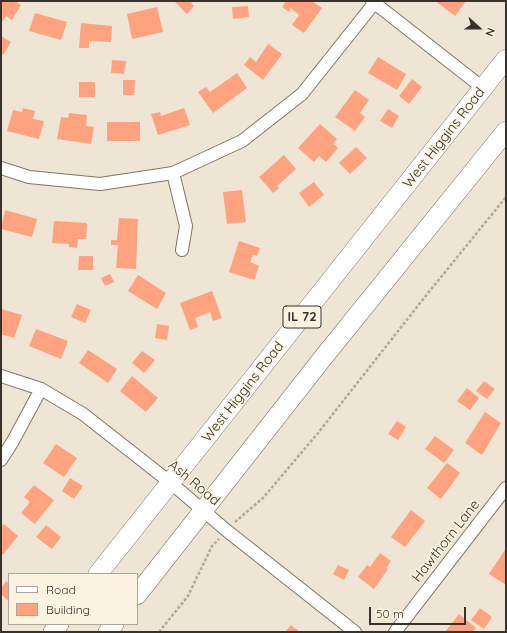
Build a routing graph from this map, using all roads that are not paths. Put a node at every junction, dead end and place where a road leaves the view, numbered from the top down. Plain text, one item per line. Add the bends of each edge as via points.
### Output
1 (374, 2) edge
2 (506, 59) edge
3 (482, 88) junction
4 (506, 131) edge
5 (1, 168) edge
6 (173, 173) junction
7 (182, 250) dead end
8 (1, 376) edge
9 (41, 389) junction
10 (1, 460) edge
11 (171, 483) junction
12 (506, 488) edge
13 (204, 510) junction
14 (99, 573) edge
15 (138, 594) edge
16 (355, 632) edge
17 (394, 632) edge

1 - 3 street
1 - 6 street via 302,94 242,140
2 - 3 main road, West Higgins Road / IL 72
3 - 11 main road, West Higgins Road / IL 72
4 - 13 main road, IL 72
5 - 6 street via 29,178 100,184
6 - 7 street via 186,226
8 - 9 street, Ash Road
9 - 10 street
9 - 11 street, Ash Road via 83,414
11 - 13 street, Ash Road
11 - 14 main road, West Higgins Road / IL 72
12 - 17 street, Hawthorn Lane
13 - 15 main road, IL 72
13 - 16 street, Ash Road

